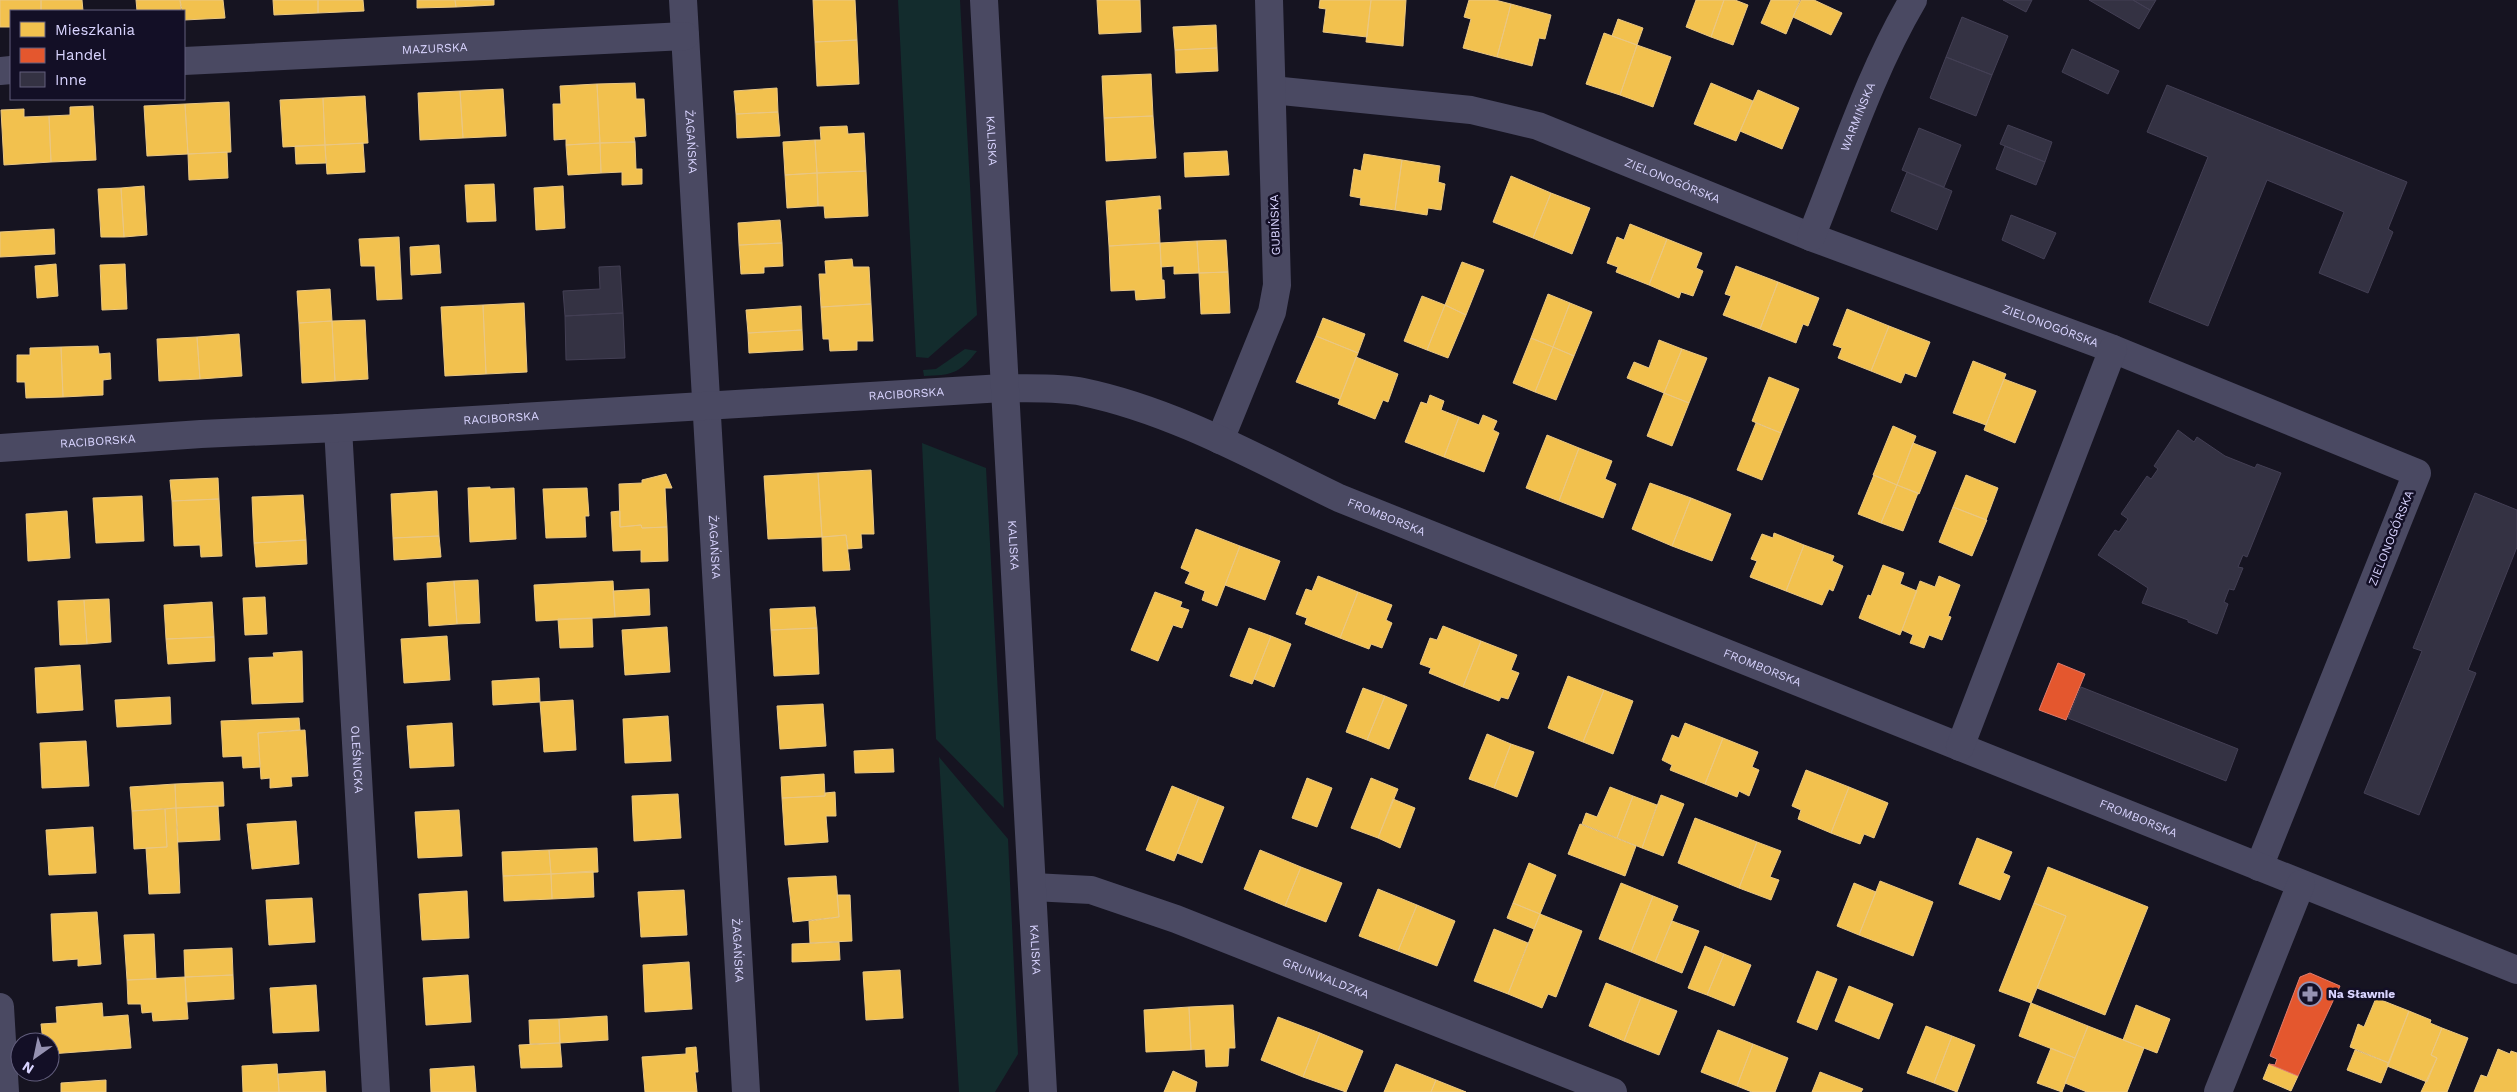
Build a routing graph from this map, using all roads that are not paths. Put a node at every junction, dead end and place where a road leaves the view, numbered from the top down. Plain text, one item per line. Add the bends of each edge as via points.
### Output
1 (683, 0) edge
2 (984, 0) edge
3 (1269, 0) edge
4 (1913, 0) edge
5 (685, 36) junction
6 (185, 61) edge
7 (1272, 90) junction
8 (1812, 237) junction
9 (2113, 349) junction
10 (1003, 388) junction
11 (706, 407) junction
12 (338, 428) junction
13 (1220, 440) junction
14 (0, 448) edge
15 (1960, 747) junction
16 (2259, 866) junction
17 (2301, 884) junction
18 (1033, 887) junction
19 (2517, 970) edge
20 (0, 1008) edge
21 (5, 1092) edge
22 (376, 1092) edge
23 (746, 1092) edge
24 (1043, 1092) edge
25 (1613, 1092) edge
26 (2218, 1092) edge

1 - 5 street, ŻAGAŃSKA
2 - 10 street, KALISKA
3 - 7 street, GUBIŃSKA
4 - 8 street, WARMIŃSKA via 1878,71
5 - 6 street, MAZURSKA
5 - 11 street, ŻAGAŃSKA
7 - 8 street, ZIELONOGÓRSKA via 1471,110 1538,126
7 - 13 street, GUBIŃSKA via 1277,285 1272,312
8 - 9 street, ZIELONOGÓRSKA
9 - 15 street
9 - 16 street, ZIELONOGÓRSKA via 2417,473
10 - 11 street, RACIBORSKA
10 - 13 street, FROMBORSKA via 1090,394 1171,418
10 - 18 street, KALISKA
11 - 12 street, RACIBORSKA
11 - 23 street, ŻAGAŃSKA
12 - 14 street, RACIBORSKA
12 - 22 street, OLEŚNICKA
13 - 15 street, FROMBORSKA via 1339,498
15 - 16 street, FROMBORSKA
16 - 17 street, FROMBORSKA
17 - 19 street, FROMBORSKA
17 - 26 street
18 - 24 street, KALISKA
18 - 25 street, GRUNWALDZKA via 1091,890 1168,917
20 - 21 street

